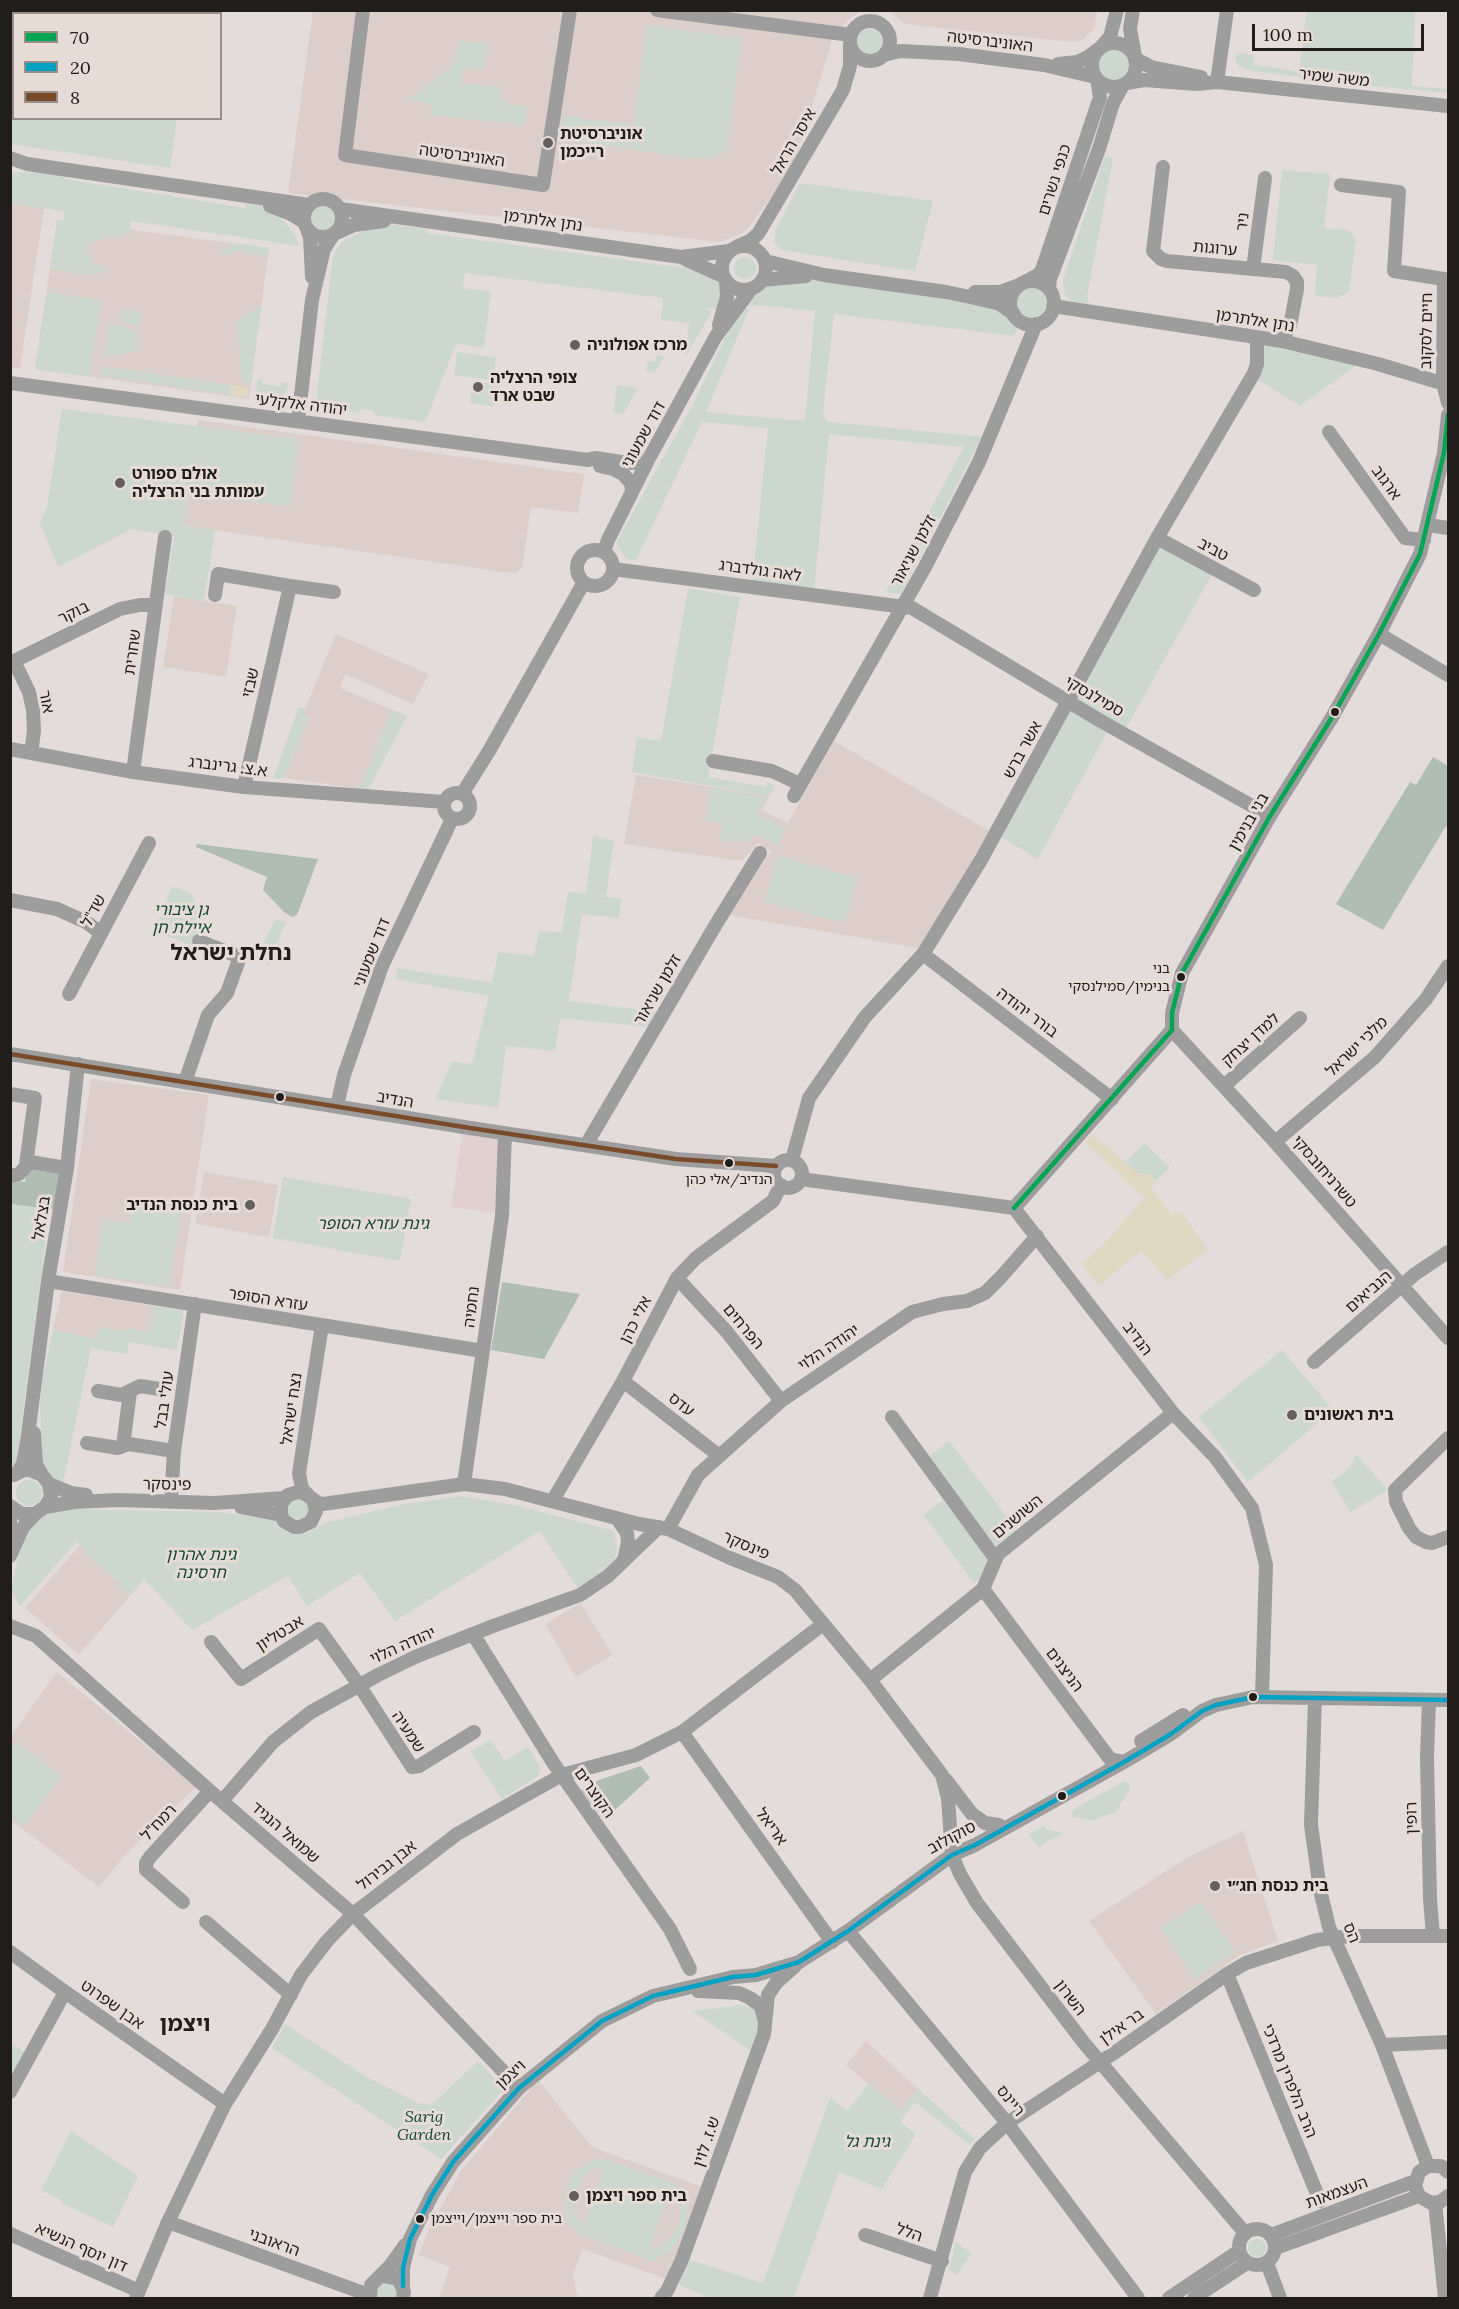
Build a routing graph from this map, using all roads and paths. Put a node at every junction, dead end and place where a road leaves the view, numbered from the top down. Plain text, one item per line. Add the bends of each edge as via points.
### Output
1 (363, 10) edge
2 (570, 10) edge
3 (657, 10) edge
4 (1117, 10) edge
5 (1133, 10) edge
6 (1227, 10) edge
7 (886, 30) junction
8 (850, 40) junction
9 (1100, 48) junction
10 (932, 52) junction
11 (1135, 57) junction
12 (878, 58) junction
13 (1044, 65) junction
14 (1096, 78) junction
15 (1217, 82) junction
16 (1125, 84) junction
17 (843, 90) junction
18 (1449, 106) edge
19 (10, 158) edge
20 (27, 164) junction
21 (10, 166) edge
22 (1163, 167) dead end
23 (1265, 178) dead end
24 (1341, 185) dead end
25 (230, 195) junction
26 (309, 205) junction
27 (340, 209) junction
28 (773, 210) junction
29 (401, 219) junction
30 (305, 226) junction
31 (334, 234) junction
32 (733, 249) junction
33 (681, 257) junction
34 (764, 259) junction
35 (1253, 269) junction
36 (824, 275) junction
37 (725, 279) junction
38 (1446, 279) edge
39 (1022, 283) junction
40 (756, 284) junction
41 (1049, 288) junction
42 (946, 292) junction
43 (312, 300) junction
44 (1053, 306) junction
45 (1014, 314) junction
46 (1036, 324) junction
47 (716, 336) junction
48 (1257, 338) junction
49 (1282, 341) junction
50 (10, 383) edge
51 (1446, 384) edge
52 (1449, 403) edge
53 (1449, 415) edge
54 (298, 422) junction
55 (1329, 432) dead end
56 (588, 460) junction
57 (647, 462) junction
58 (632, 491) junction
59 (1428, 525) junction
60 (1449, 528) edge
61 (165, 537) dead end
62 (1157, 538) junction
63 (1424, 540) junction
64 (604, 551) junction
65 (614, 569) junction
66 (584, 582) junction
67 (290, 586) junction
68 (1254, 590) dead end
69 (334, 592) dead end
70 (215, 595) dead end
71 (156, 604) junction
72 (902, 607) junction
73 (1379, 634) junction
74 (12, 662) edge
75 (1449, 675) edge
76 (1068, 702) junction
77 (10, 749) edge
78 (31, 753) junction
79 (713, 761) dead end
80 (134, 772) junction
81 (244, 787) junction
82 (462, 794) junction
83 (444, 802) junction
84 (1270, 816) junction
85 (452, 819) junction
86 (149, 843) dead end
87 (760, 853) dead end
88 (10, 900) edge
89 (101, 933) junction
90 (199, 941) dead end
91 (923, 954) junction
92 (1449, 966) edge
93 (69, 994) dead end
94 (1300, 1018) dead end
95 (1172, 1030) junction
96 (10, 1054) edge
97 (78, 1064) junction
98 (185, 1082) junction
99 (1224, 1086) junction
100 (10, 1094) edge
101 (1112, 1099) junction
102 (337, 1106) junction
103 (505, 1133) junction
104 (1275, 1142) junction
105 (586, 1145) junction
106 (792, 1160) junction
107 (26, 1165) junction
108 (776, 1166) junction
109 (67, 1168) junction
110 (10, 1176) edge
111 (801, 1179) junction
112 (781, 1185) junction
113 (1014, 1208) junction
114 (1037, 1236) junction
115 (1449, 1252) edge
116 (677, 1278) junction
117 (48, 1281) junction
118 (1401, 1286) junction
119 (195, 1304) junction
120 (321, 1325) junction
121 (1449, 1338) edge
122 (483, 1351) junction
123 (1314, 1362) dead end
124 (34, 1377) junction
125 (623, 1381) junction
126 (160, 1389) dead end
127 (98, 1391) dead end
128 (130, 1392) junction
129 (781, 1401) junction
130 (1173, 1413) junction
131 (892, 1417) dead end
132 (1449, 1438) edge
133 (87, 1443) dead end
134 (123, 1446) junction
135 (174, 1450) junction
136 (718, 1455) junction
137 (13, 1476) edge
138 (46, 1479) junction
139 (464, 1484) junction
140 (310, 1497) junction
141 (284, 1498) junction
142 (372, 1498) junction
143 (118, 1500) junction
144 (553, 1500) junction
145 (171, 1501) junction
146 (215, 1503) junction
147 (10, 1507) edge
148 (40, 1511) junction
149 (281, 1515) junction
150 (617, 1518) junction
151 (311, 1522) junction
152 (664, 1528) junction
153 (10, 1536) edge
154 (1442, 1539) edge
155 (999, 1554) junction
156 (10, 1556) edge
157 (624, 1561) junction
158 (983, 1589) junction
159 (823, 1624) junction
160 (10, 1626) edge
161 (473, 1634) junction
162 (211, 1642) dead end
163 (870, 1680) junction
164 (358, 1685) junction
165 (1262, 1695) junction
166 (1315, 1698) junction
167 (1449, 1698) edge
168 (1429, 1700) junction
169 (474, 1732) dead end
170 (682, 1732) junction
171 (1117, 1760) junction
172 (562, 1775) junction
173 (942, 1775) junction
174 (210, 1791) junction
175 (222, 1801) junction
176 (999, 1825) junction
177 (951, 1852) junction
178 (930, 1869) joint
179 (183, 1902) dead end
180 (353, 1914) junction
181 (206, 1922) dead end
182 (848, 1931) junction
183 (1433, 1936) junction
184 (1449, 1936) edge
185 (1334, 1938) junction
186 (832, 1942) junction
187 (10, 1952) edge
188 (799, 1962) junction
189 (690, 1969) dead end
190 (1227, 1974) junction
191 (681, 1990) junction
192 (65, 1992) junction
193 (291, 1995) junction
194 (765, 2027) junction
195 (1449, 2042) edge
196 (1382, 2045) junction
197 (1099, 2062) junction
198 (519, 2088) junction
199 (10, 2092) edge
200 (225, 2104) junction
201 (1007, 2123) junction
202 (1428, 2166) junction
203 (1448, 2170) edge
204 (1415, 2181) junction
205 (1419, 2196) junction
206 (1449, 2196) edge
207 (1320, 2201) dead end
208 (1435, 2203) junction
209 (168, 2222) junction
210 (1245, 2233) junction
211 (10, 2234) edge
212 (865, 2235) dead end
213 (410, 2239) junction
214 (1273, 2241) junction
215 (1243, 2257) junction
216 (942, 2261) junction
217 (1267, 2263) junction
218 (1445, 2265) edge
219 (379, 2277) junction
220 (403, 2292) edge
221 (137, 2295) edge
222 (933, 2297) edge
223 (369, 2298) edge
224 (661, 2298) edge
225 (1138, 2298) edge
226 (1169, 2298) edge
227 (1194, 2298) edge
228 (1280, 2298) edge
229 (1445, 2298) edge

1 - 2 street, האוניברסיטה via 345,155 543,185
3 - 8 street
4 - 9 street via 1110,37
5 - 11 street via 1130,29
6 - 15 street
7 - 8 street via 876,22 866,22 856,27
7 - 10 street, האוניברסיטה via 902,41
7 - 12 street via 888,50
8 - 12 street via 858,57
8 - 17 street, איסר הראל via 850,66
9 - 11 street via 1117,43
9 - 13 street, האוניברסיטה via 1077,62
9 - 14 street via 1092,63
10 - 12 street, האוניברסיטה via 900,51
10 - 13 street, האוניברסיטה
11 - 15 street, משה שמיר via 1151,67
11 - 16 street via 1136,70
12 - 17 street, איסר הראל
13 - 14 street, האוניברסיטה
14 - 16 street via 1106,86
14 - 39 street, כנפי נשרים via 1100,97 1042,270
15 - 16 street, משה שמיר via 1144,80
15 - 18 street, משה שמיר
16 - 41 street, כנפי נשרים via 1113,103
17 - 28 street, איסר הראל
19 - 20 street
20 - 21 street
20 - 25 street
22 - 35 street, ערוגות via 1152,247 1156,255 1167,261
23 - 35 street, ניר
24 - 38 street, חיים לסקוב via 1399,192 1394,271
25 - 26 street
25 - 30 street via 272,206 291,214
26 - 27 street via 323,199
26 - 30 street via 304,213
27 - 29 street, נתן אלתרמן
27 - 31 street via 342,220
28 - 32 street, איסר הראל via 758,234
28 - 34 street, איסר הראל
29 - 31 street, נתן אלתרמן via 354,225
29 - 33 street, נתן אלתרמן
30 - 31 street via 319,237
30 - 43 street via 311,248
31 - 43 street via 324,249
32 - 33 street, נתן אלתרמן
32 - 34 street via 754,248
32 - 37 street via 722,263
33 - 37 street, נתן אלתרמן via 710,268
34 - 36 street
34 - 40 street via 766,271
35 - 49 street, ערוגות via 1286,272 1297,282 1290,326
36 - 40 street
36 - 42 street
37 - 40 street via 735,288
37 - 47 street, דוד שמעוני via 727,297
38 - 51 street, חיים לסקוב
39 - 41 street via 1038,282
39 - 42 street via 1000,292
39 - 45 street via 1011,297
40 - 47 street, דוד שמעוני
41 - 44 street
42 - 45 street via 1000,304
43 - 54 street
44 - 46 street via 1048,318
44 - 48 street, נתן אלתרמן
45 - 46 street via 1025,323
46 - 72 street, זלמן שניאור via 979,462
47 - 57 street, דוד שמעוני
48 - 49 street, נתן אלתרמן
48 - 62 street, אשר ברש via 1254,373
49 - 51 street, נתן אלתרמן
50 - 54 street, יהודה אלקלעי
51 - 52 street
53 - 59 street, בני בנימין
54 - 56 street, יהודה אלקלעי
55 - 63 street, ארגוב via 1405,538
56 - 57 street, יהודה אלקלעי
56 - 58 street, יהודה אלקלעי via 623,474
57 - 58 street, דוד שמעוני
58 - 64 street, דוד שמעוני
59 - 60 street
59 - 63 street, בני בנימין
61 - 71 street, שחרית
62 - 68 street, טביב
62 - 76 street, אשר ברש
63 - 73 street, בני בנימין
64 - 65 street
64 - 66 street via 588,551 579,560 578,572
65 - 66 street via 601,585
65 - 72 street, לאה גולדברג
66 - 82 street
67 - 69 street
67 - 70 street via 218,574
67 - 81 street, שבזי
71 - 74 street, בוקר via 120,609
71 - 80 street, שחרית
72 - 76 street, סמילנסקי via 912,608
72 - 79 street, זלמן שניאור via 797,790 772,771
73 - 75 street
73 - 84 street, בני בנימין
74 - 78 street, אור via 29,692 33,710
76 - 84 street, סמילנסקי
76 - 91 street, אשר ברש via 981,860
77 - 78 street, א.צ. גרינברג
78 - 80 street, א.צ. גרינברג
80 - 81 street, א.צ. גרינברג
81 - 83 street, א.צ. גרינברג
82 - 83 street via 452,794
82 - 85 street via 470,804 468,812 463,818
83 - 85 street via 445,813
84 - 95 street, בני בנימין via 1182,973
85 - 102 street, דוד שמעוני via 382,966
86 - 89 street, שד"ל
87 - 105 street, זלמן שניאור
88 - 89 street via 57,909
89 - 93 street, שד"ל
90 - 98 street via 240,957 227,993 208,1016
91 - 101 street, בורר יהודה
91 - 106 street, אשר ברש via 865,1017 808,1098
92 - 104 street, מלכי ישראל via 1375,1057
94 - 99 street, למדן יצחק
95 - 99 street, טשרניחובסקי
95 - 101 street
96 - 97 street, הנדיב
97 - 98 street, הנדיב
97 - 109 street, בצלאל
98 - 102 street, הנדיב
99 - 104 street, טשרניחובסקי
100 - 107 street via 35,1098
101 - 113 street
102 - 103 street, הנדיב
103 - 105 street, הנדיב
103 - 122 street, נחמיה via 502,1216
104 - 118 street, טשרניחובסקי
105 - 108 street, הנדיב via 676,1158
106 - 108 street
106 - 111 street via 800,1168
107 - 109 street via 36,1162
107 - 110 street via 19,1174
108 - 112 street via 775,1177
109 - 117 street, בצלאל
111 - 112 street via 792,1186
111 - 113 street
112 - 116 street, אלי כהן via 773,1201 696,1258
113 - 114 street, הנדיב
114 - 129 street, יהודה הלוי via 985,1293 967,1301 912,1312
114 - 130 street, הנדיב
115 - 118 street, הנביאים
116 - 125 street, אלי כהן
116 - 129 street, הפרחים via 727,1332
117 - 119 street, עזרא הסופר
117 - 124 street, בצלאל
118 - 121 street, טשרניחובסקי
118 - 123 street, הנביאים
119 - 120 street, עזרא הסופר
119 - 135 street, עולי בבל
120 - 122 street, עזרא הסופר
120 - 140 street, נצח ישראל via 300,1473 302,1489
122 - 139 street, נחמיה
124 - 137 street, בצלאל via 24,1459
124 - 138 street, בצלאל via 35,1457
125 - 136 street, עדס
125 - 144 street, אלי כהן
126 - 128 street via 140,1386
127 - 128 street via 121,1395
128 - 134 street
129 - 136 street, יהודה הלוי
130 - 155 street, השושנים
130 - 165 street, הנדיב via 1215,1456 1252,1508 1266,1565
131 - 155 street
132 - 154 street via 1395,1490 1396,1502 1416,1537 1425,1542
133 - 134 street
134 - 135 street
135 - 145 street, עולי בבל
136 - 152 street, יהודה הלוי via 698,1475
137 - 138 street, פינסקר via 30,1470
138 - 143 street, פינסקר via 70,1493
138 - 148 street via 51,1497
139 - 142 street, פינסקר
139 - 144 street, פינסקר
140 - 141 street via 293,1492
140 - 142 street, פינסקר via 318,1503 332,1504
140 - 151 street via 316,1511
141 - 146 street, פינסקר
141 - 149 street
142 - 151 street, פינסקר
143 - 145 street, פינסקר
143 - 148 street, פינסקר via 66,1503
144 - 150 street, פינסקר
145 - 146 street, פינסקר
146 - 149 street, פינסקר
147 - 148 street via 22,1514
147 - 153 street
148 - 156 street via 23,1527
149 - 151 street via 294,1527
150 - 152 street, פינסקר
150 - 157 street via 627,1533
152 - 157 street, יהודה הלוי
152 - 159 street, פינסקר via 778,1577 795,1590
155 - 158 street, השושנים
157 - 161 street, יהודה הלוי via 580,1594
158 - 163 street, השושנים
158 - 171 street, הניצנים
159 - 163 street, פינסקר
159 - 170 street, אבן גבירול
160 - 174 street, שמואל הנגיד via 36,1636
161 - 164 street, יהודה הלוי
161 - 172 street, הקוצרים
162 - 164 street, אבטליון via 241,1678 319,1629
163 - 173 street, פינסקר
164 - 169 street, שמעיה via 412,1767
164 - 175 street, יהודה הלוי via 311,1712 273,1742
165 - 166 street, סוקולוב
165 - 167 street, סוקולוב
165 - 171 street, סוקולוב via 1224,1698 1191,1711
166 - 168 street, סוקולוב
166 - 185 street, הס via 1311,1826 1320,1890
167 - 168 street, סוקולוב
168 - 183 street, רופין
170 - 172 street, אבן גבירול via 636,1755
170 - 186 street, אריאל
171 - 176 street, סוקולוב
171 - 177 street, סוקולוב via 975,1845
172 - 180 street, אבן גבירול via 457,1834
172 - 189 street, הקוצרים via 670,1929
173 - 176 street via 972,1814 985,1823
173 - 177 street, פינסקר via 948,1798
174 - 175 street, שמואל הנגיד
174 - 179 street, רמח"ל via 146,1863 146,1870
175 - 180 street, שמואל הנגיד
176 - 177 street, סוקולוב
177 - 178 street, סוקולוב
177 - 197 street, השרון via 977,1903
178 - 182 street, ויצמן
180 - 193 street, אבן גבירול via 327,1941
180 - 198 street, שמואל הנגיד
181 - 193 street
182 - 186 street, ויצמן
182 - 201 street, ריינס
183 - 184 street, בר אילן
183 - 185 street, בר אילן
185 - 190 street, בר אילן via 1276,1952
185 - 196 street, הס
186 - 188 street, ויצמן
187 - 192 street, אבן שפרוט
188 - 191 street, ויצמן
188 - 194 street, ויצמן via 768,1995
190 - 197 street, בר אילן
190 - 207 street, הרב הלפרין מרדכי
191 - 194 street, ויצמן via 745,1995 761,2006
191 - 198 street, ויצמן via 653,1996 602,2021
192 - 199 street
192 - 200 street, אבן שפרוט
193 - 200 street, אבן גבירול
194 - 224 street, ש.ז. לוין via 689,2240
195 - 196 street
196 - 202 street, הס
197 - 201 street, בר אילן
197 - 210 street, השרון
198 - 213 street, ויצמן via 453,2162
200 - 209 street, אבן גבירול
201 - 216 street, בר אילן via 980,2148 965,2172
201 - 225 street, ריינס
202 - 203 street
202 - 204 street
204 - 205 street
204 - 214 street, העצמאות
205 - 208 street
205 - 214 street, העצמאות
206 - 208 street
208 - 218 street
209 - 221 street, אבן גבירול
209 - 223 street, הראובני
210 - 214 street via 1261,2229
210 - 215 street via 1240,2241
211 - 221 street, דון יוסף הנשיא
212 - 216 street, הלל
213 - 219 street, ויצמן
213 - 220 street, ויצמן via 403,2268
214 - 217 street via 1274,2256
215 - 217 street via 1257,2266
215 - 226 street
215 - 227 street
216 - 222 street, בר אילן
217 - 228 street
218 - 229 street
219 - 220 street via 395,2278
219 - 223 street, ויצמן via 371,2285

